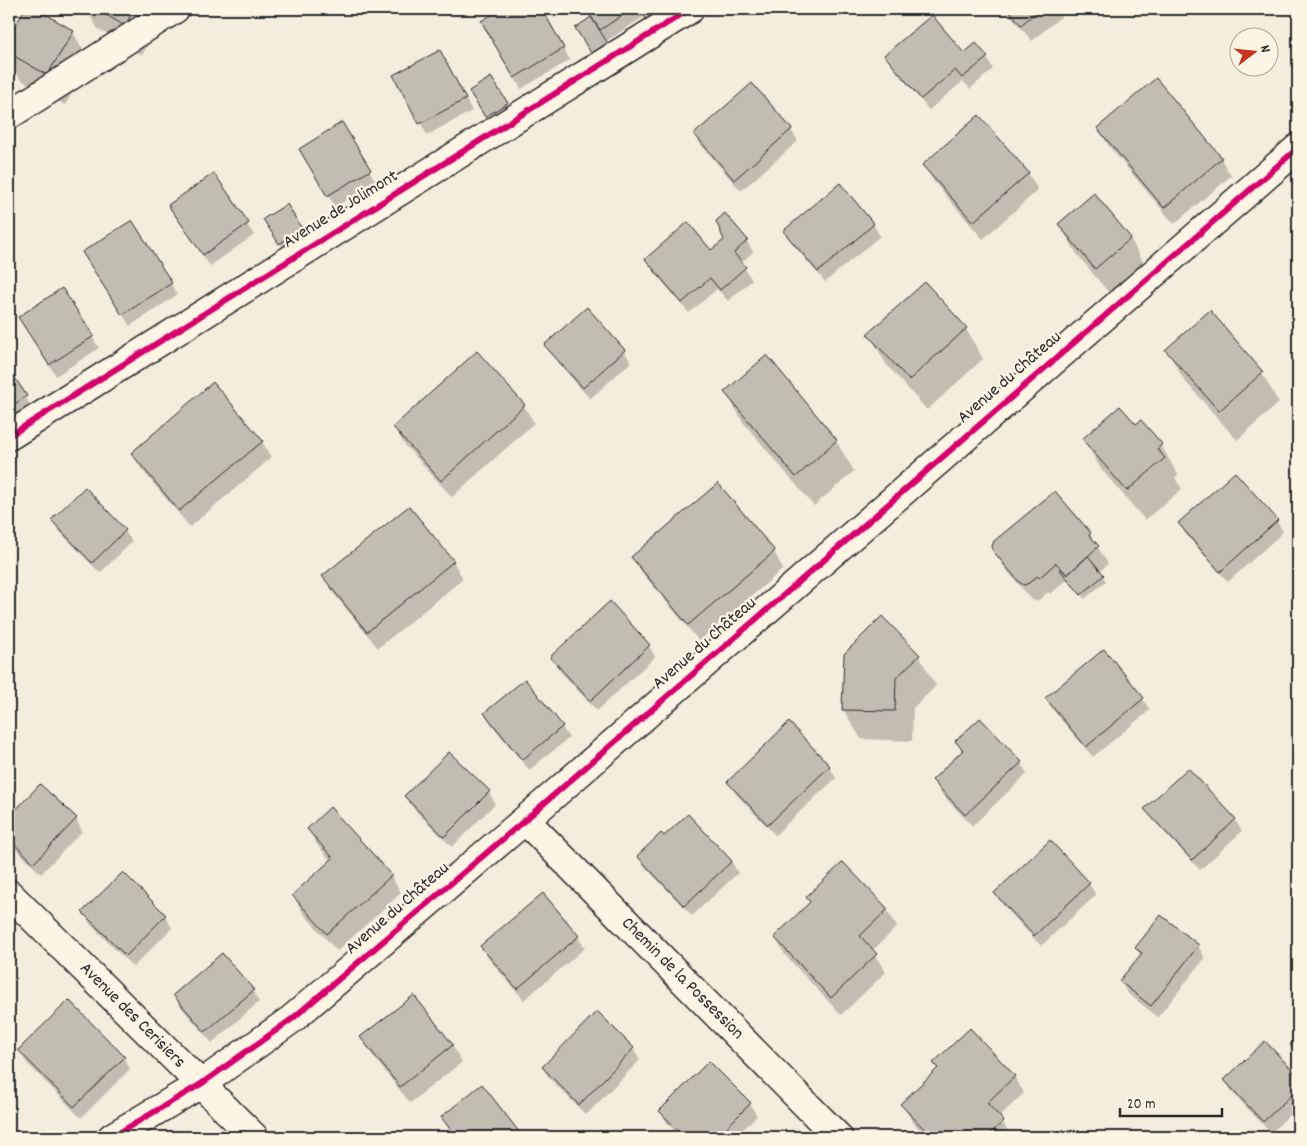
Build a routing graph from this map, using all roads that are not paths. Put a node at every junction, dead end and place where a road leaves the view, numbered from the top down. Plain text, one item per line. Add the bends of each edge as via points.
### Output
1 (175, 9) edge
2 (690, 9) edge
3 (9, 115) edge
4 (1298, 148) edge
5 (9, 436) edge
6 (525, 820) junction
7 (9, 894) edge
8 (201, 1084) junction
9 (112, 1137) edge
10 (254, 1137) edge
11 (838, 1137) edge

1 - 3 street
2 - 5 street, Avenue de Jolimont
4 - 6 street, Avenue du Château
6 - 8 street, Avenue du Château via 292,1019
6 - 11 street, Chemin de la Possession
7 - 8 street, Avenue des Cerisiers
8 - 9 street, Avenue du Château
8 - 10 street, Avenue des Cerisiers

